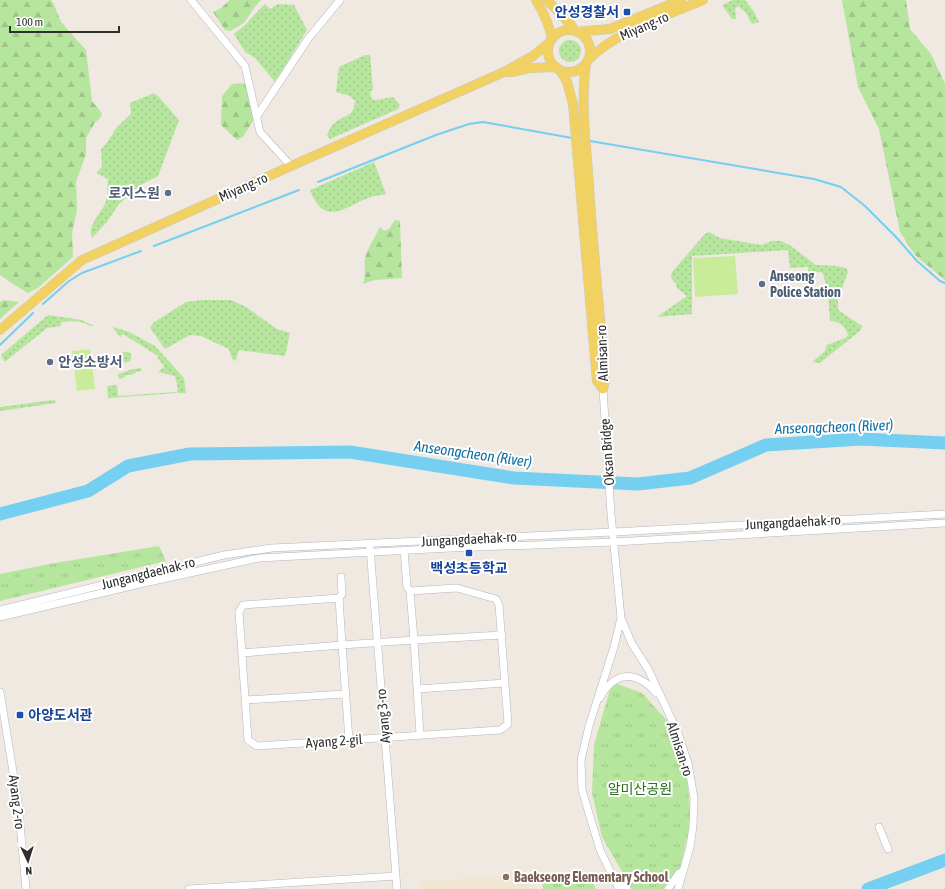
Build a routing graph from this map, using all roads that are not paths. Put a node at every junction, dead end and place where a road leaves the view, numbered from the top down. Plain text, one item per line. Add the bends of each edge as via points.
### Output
1 (191, 0) edge
2 (340, 0) edge
3 (536, 0) edge
4 (547, 0) edge
5 (681, 0) edge
6 (703, 0) edge
7 (577, 32) junction
8 (551, 41) junction
9 (587, 62) junction
10 (558, 69) junction
11 (504, 72) junction
12 (257, 116) junction
13 (291, 166) junction
14 (0, 330) edge
15 (603, 389) junction
16 (611, 514) joint
17 (945, 514) edge
18 (945, 523) edge
19 (613, 532) junction
20 (614, 542) junction
21 (369, 543) junction
22 (404, 550) junction
23 (370, 552) junction
24 (341, 577) dead end
25 (410, 591) junction
26 (338, 598) junction
27 (0, 610) edge
28 (0, 617) edge
29 (621, 618) junction
30 (502, 635) junction
31 (414, 640) junction
32 (377, 643) junction
33 (342, 645) junction
34 (242, 653) junction
35 (505, 683) junction
36 (417, 688) junction
37 (0, 692) edge
38 (345, 694) junction
39 (245, 700) junction
40 (670, 717) junction
41 (589, 726) junction
42 (420, 735) junction
43 (385, 738) junction
44 (349, 740) junction
45 (879, 828) dead end
46 (888, 849) dead end
47 (685, 864) junction
48 (610, 870) junction
49 (396, 876) junction
50 (26, 889) edge
51 (189, 889) edge
52 (397, 889) edge
53 (619, 889) edge
54 (627, 889) edge
55 (668, 889) edge
56 (678, 889) edge

1 - 12 street via 245,66
2 - 12 street via 308,39
3 - 8 main road via 548,24
4 - 7 main road
5 - 7 main road, Miyang-ro via 610,29
6 - 9 main road, Miyang-ro via 628,32 595,52
7 - 8 main road via 566,30 558,33
7 - 9 main road via 586,39 590,49
8 - 10 main road via 548,51 550,60
8 - 11 main road, Miyang-ro via 532,56
9 - 10 main road via 574,72
9 - 15 main road, Almisan-ro via 584,106 605,380
10 - 11 main road, Miyang-ro via 530,68
10 - 15 main road, Almisan-ro via 567,82 573,104 597,381
11 - 13 main road, Miyang-ro
12 - 13 street via 260,132
13 - 14 main road, Miyang-ro via 82,260
15 - 16 street, Oksan Bridge
16 - 19 street, Almisan-ro
17 - 19 street, Jungangdaehak-ro
18 - 20 street, Jungangdaehak-ro
19 - 20 street, Almisan-ro
19 - 21 street, Jungangdaehak-ro
20 - 22 street, Jungangdaehak-ro
20 - 29 street, Almisan-ro
21 - 23 street, Ayang 3-ro
21 - 27 street, Jungangdaehak-ro via 272,548 224,555
22 - 23 street, Jungangdaehak-ro
22 - 25 street via 406,587
23 - 28 street, Jungangdaehak-ro via 259,558
23 - 32 street, Ayang 3-ro
24 - 26 street via 342,594
25 - 30 street, Ayang 2-gil via 457,588 496,599 499,604
25 - 31 street
26 - 33 street
26 - 34 street, Ayang 2-gil via 243,605 239,612
29 - 40 street, Almisan-ro
29 - 41 street, Almisan-ro
30 - 31 street
30 - 35 street, Ayang 2-gil
31 - 32 street
31 - 36 street
32 - 33 street
32 - 43 street, Ayang 3-ro
33 - 34 street
33 - 38 street
34 - 39 street, Ayang 2-gil
35 - 36 street
35 - 42 street, Ayang 2-gil via 508,724 500,730
36 - 42 street
37 - 50 street, Ayang 2-ro via 18,802
38 - 39 street
38 - 44 street
39 - 44 street, Ayang 2-gil via 248,740 256,746
40 - 41 street via 648,684 636,678 623,676 612,682 602,693
40 - 47 street, Almisan-ro via 688,763 694,798 693,826
41 - 48 street, Almisan-ro via 581,760 582,790 600,850
42 - 43 street, Ayang 2-gil
43 - 44 street, Ayang 2-gil
43 - 49 street, Ayang 3-ro
45 - 46 street
47 - 55 street
47 - 56 street, Almisan-ro
48 - 53 street, Almisan-ro
48 - 54 street
49 - 51 street
49 - 52 street, Ayang 3-ro

